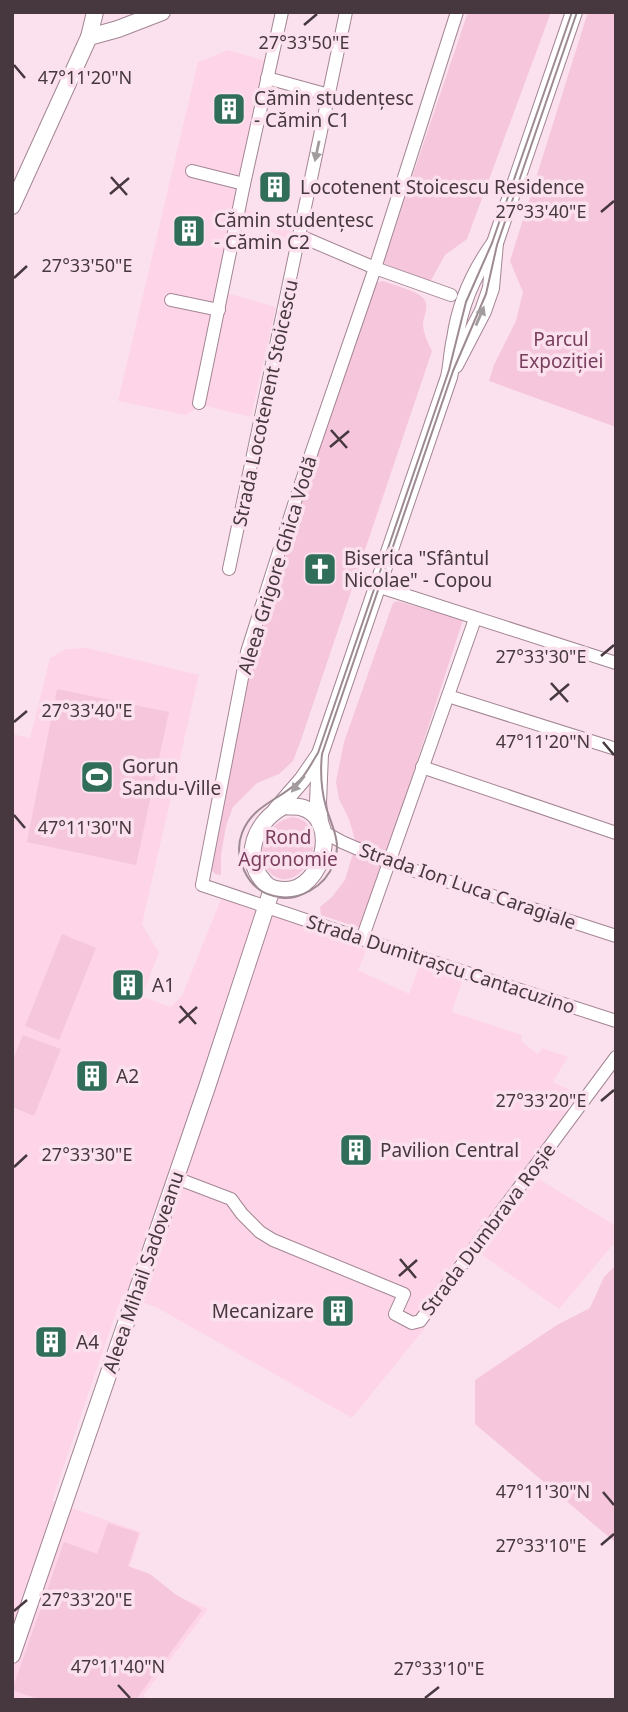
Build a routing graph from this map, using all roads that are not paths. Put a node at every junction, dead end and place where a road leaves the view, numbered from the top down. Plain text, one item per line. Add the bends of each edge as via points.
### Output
1 (95, 12) edge
2 (162, 12) edge
3 (282, 12) edge
4 (346, 12) edge
5 (457, 12) edge
6 (574, 12) edge
7 (89, 37) junction
8 (267, 78) junction
9 (329, 95) junction
10 (192, 171) dead end
11 (244, 184) junction
12 (12, 206) edge
13 (300, 236) junction
14 (375, 268) junction
15 (451, 295) dead end
16 (171, 300) dead end
17 (219, 310) junction
18 (199, 404) dead end
19 (229, 569) dead end
20 (377, 586) junction
21 (475, 619) junction
22 (616, 663) edge
23 (447, 696) junction
24 (616, 749) edge
25 (320, 754) junction
26 (422, 767) junction
27 (275, 811) junction
28 (321, 827) junction
29 (616, 833) edge
30 (388, 862) junction
31 (202, 885) joint
32 (272, 888) junction
33 (267, 906) junction
34 (616, 936) edge
35 (362, 939) junction
36 (616, 1021) edge
37 (616, 1057) edge
38 (176, 1178) junction
39 (12, 1656) edge

1 - 7 main road
2 - 7 main road
3 - 8 street
4 - 9 street, Strada Locotenent Stoicescu
5 - 14 street, Aleea Grigore Ghica Vodă
6 - 20 main road via 495,243 470,283 449,377
7 - 12 main road
8 - 9 street
8 - 11 street
9 -> 13 street, Strada Locotenent Stoicescu
10 - 11 street
11 - 17 street
13 - 14 street
13 - 19 street, Strada Locotenent Stoicescu
14 - 15 street
14 - 31 street, Aleea Grigore Ghica Vodă via 247,652
16 - 17 street
17 - 18 street
20 - 21 street
20 - 25 main road
21 - 22 street
21 - 23 street
23 - 24 street
23 - 26 street
25 -> 27 main road
25 - 28 main road
26 - 29 street
26 - 30 street
27 - 28 main road via 299,807 315,815
27 - 32 main road via 261,825 253,856 259,876
28 - 30 street, Strada Ion Luca Caragiale via 342,842
28 - 32 main road via 322,856 311,876 290,890
30 - 34 street, Strada Ion Luca Caragiale
30 - 35 street
31 - 33 street, Strada Dumitrașcu Cantacuzino
32 - 33 main road, Aleea Mihail Sadoveanu
33 - 35 street, Strada Dumitrașcu Cantacuzino
33 - 38 main road, Aleea Mihail Sadoveanu
35 - 36 street, Strada Dumitrașcu Cantacuzino
37 - 38 street, Strada Dumbrava Roșie via 420,1321 412,1323 395,1314 404,1294 273,1240 231,1199
38 - 39 main road, Aleea Mihail Sadoveanu

